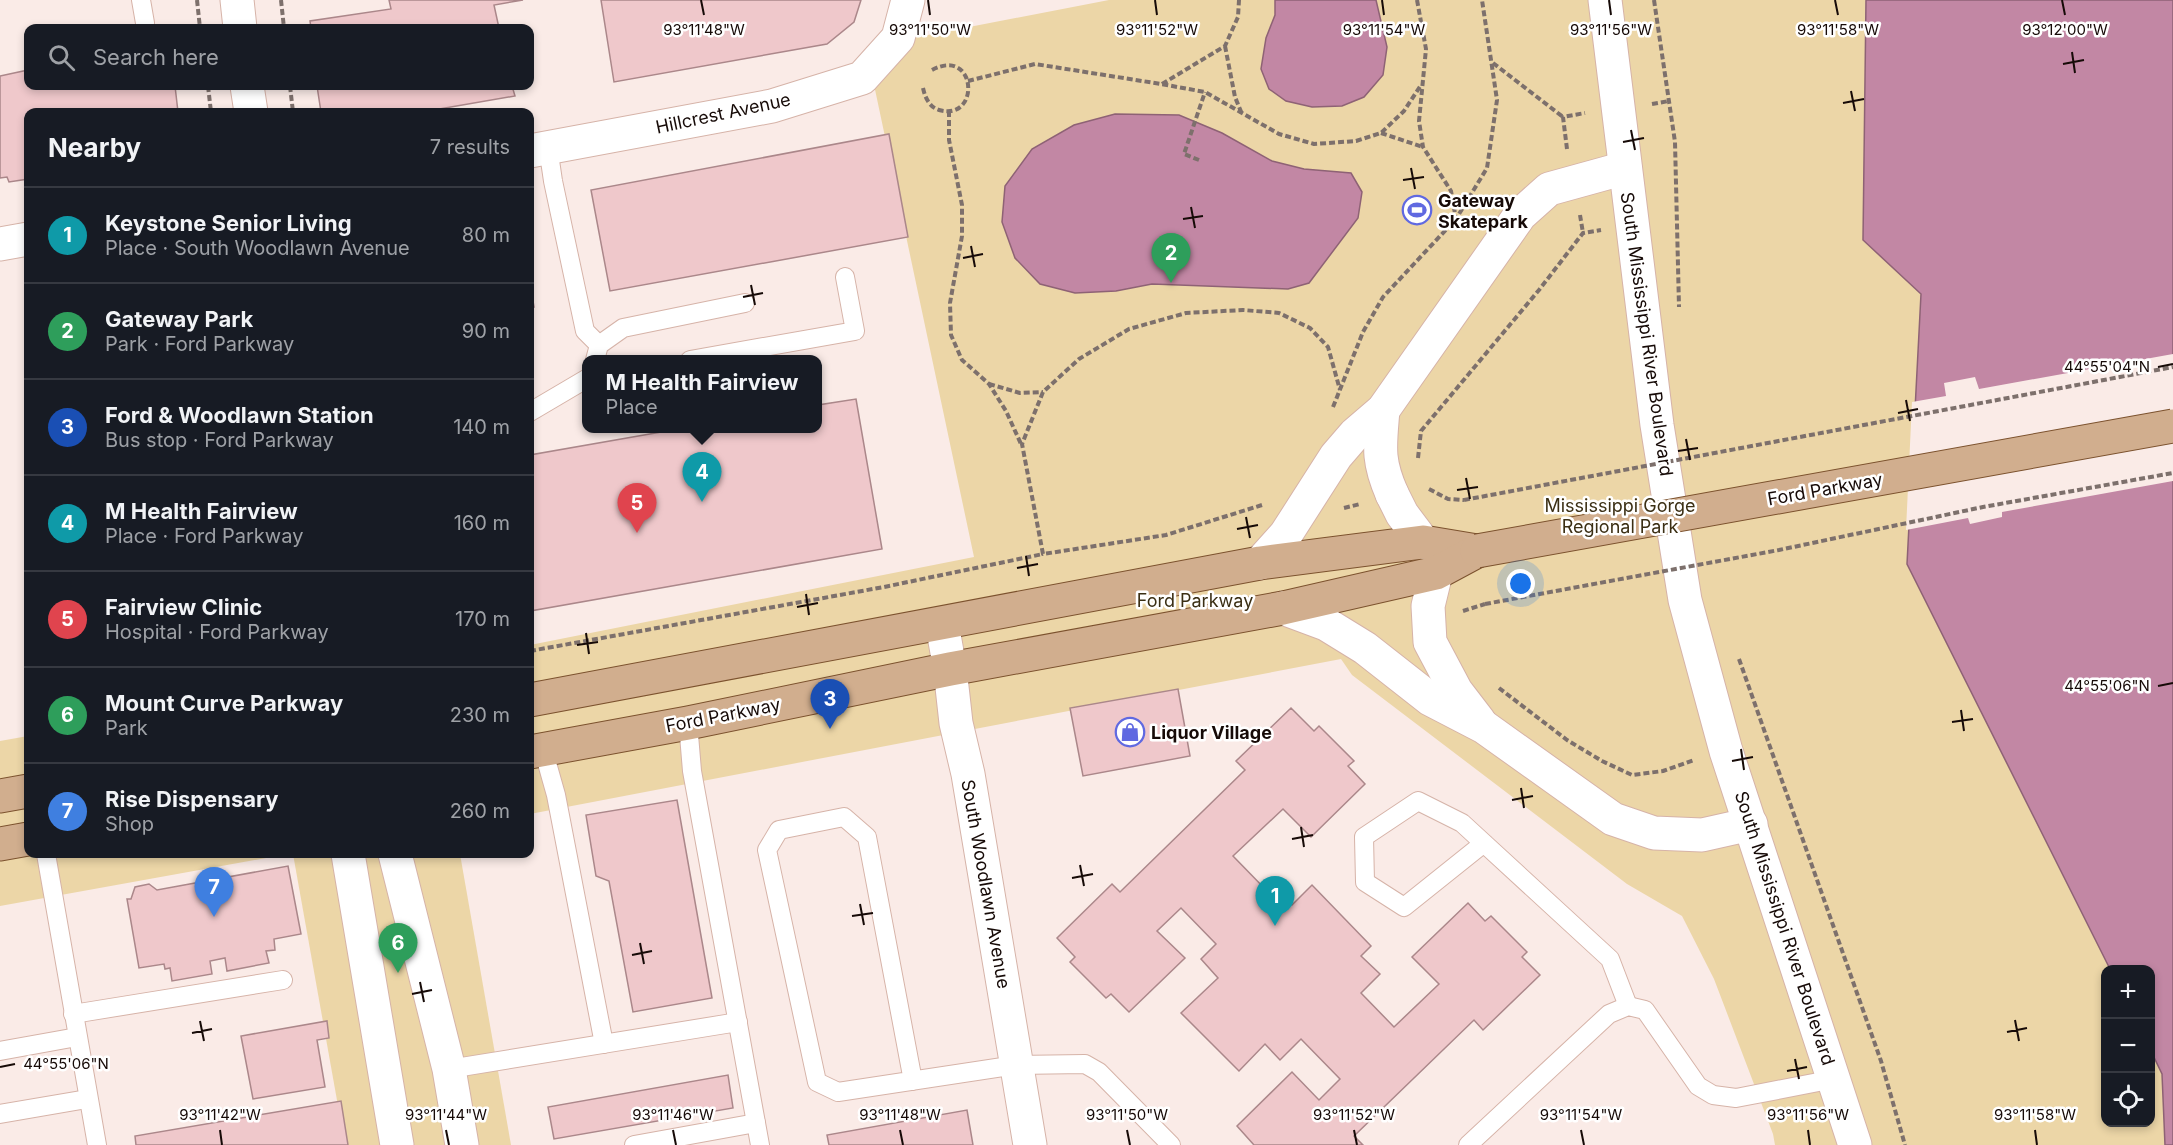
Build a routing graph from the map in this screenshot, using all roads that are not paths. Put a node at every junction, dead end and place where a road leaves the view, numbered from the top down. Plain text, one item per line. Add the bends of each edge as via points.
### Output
1 (141, 0) edge
2 (237, 0) edge
3 (908, 0) edge
4 (1605, 0) edge
5 (145, 23) dead end
6 (240, 24) edge
7 (248, 90) edge
8 (250, 108) edge
9 (539, 149) edge
10 (1625, 168) junction
11 (24, 240) edge
12 (0, 244) edge
13 (845, 277) dead end
14 (745, 303) dead end
15 (597, 352) edge
16 (718, 355) edge
17 (582, 381) edge
18 (534, 409) edge
19 (1383, 410) junction
20 (2173, 426) edge
21 (1423, 542) junction
22 (1478, 551) junction
23 (1260, 563) junction
24 (1436, 573) junction
25 (1283, 608) junction
26 (942, 624) junction
27 (950, 669) junction
28 (534, 699) edge
29 (688, 723) junction
30 (1484, 727) junction
31 (536, 751) edge
32 (24, 792) edge
33 (0, 796) edge
34 (1751, 824) junction
35 (24, 840) edge
36 (1484, 843) junction
37 (0, 844) edge
38 (47, 858) edge
39 (349, 858) edge
40 (396, 858) edge
41 (283, 980) dead end
42 (1628, 1006) junction
43 (73, 1014) junction
44 (738, 1022) junction
45 (77, 1037) junction
46 (604, 1044) junction
47 (0, 1051) edge
48 (1016, 1065) junction
49 (449, 1070) junction
50 (1834, 1079) junction
51 (912, 1081) junction
52 (87, 1099) junction
53 (0, 1114) edge
54 (756, 1123) junction
55 (97, 1145) edge
56 (397, 1145) edge
57 (462, 1145) edge
58 (634, 1145) edge
59 (760, 1145) edge
60 (1030, 1145) edge
61 (1171, 1145) edge
62 (1468, 1145) edge
63 (1855, 1145) edge

1 - 5 lane
2 - 6 street
3 - 9 street, Hillcrest Avenue via 898,38 862,78 772,106
4 - 10 street, South Mississippi River Boulevard
7 - 8 street
9 - 15 lane via 553,181 585,331
10 - 19 street via 1549,189 1520,215
10 - 34 street, South Mississippi River Boulevard via 1685,600 1726,751
11 - 12 street
13 - 16 lane via 855,330
14 - 15 lane via 623,328
17 - 18 lane
19 - 21 street via 1379,455 1385,479 1402,514
19 - 23 street via 1336,456 1286,534
20 - 22 main road, Ford Parkway, bridge
21 - 22 main road, Ford Parkway
21 - 23 main road, Ford Parkway
22 - 24 main road, Ford Parkway
23 - 26 main road, Ford Parkway
24 - 25 main road, Ford Parkway
24 - 30 street via 1428,606 1430,642 1456,691
25 - 27 main road, Ford Parkway
25 - 30 street via 1326,624 1365,648 1431,699
26 - 27 street, South Woodlawn Avenue
26 - 28 main road, Ford Parkway
27 - 29 main road, Ford Parkway
27 - 48 street, South Woodlawn Avenue
29 - 31 main road, Ford Parkway
29 - 44 lane via 692,771
30 - 34 street via 1613,819 1666,834 1702,835
31 - 46 lane via 556,795
32 - 33 main road
34 - 50 street, South Mississippi River Boulevard
35 - 37 main road
36 - 36 lane via 1462,823 1418,801 1364,837 1365,882 1404,907
36 - 42 lane via 1610,959
38 - 43 lane
39 - 56 street
40 - 49 street
41 - 43 lane
42 - 50 lane via 1645,1010 1698,1086 1713,1095 1736,1098
42 - 62 lane via 1609,1014
43 - 45 lane
44 - 46 lane
44 - 54 lane
45 - 47 lane
45 - 52 lane
46 - 49 lane
48 - 51 lane
48 - 60 street, South Woodlawn Avenue
48 - 61 lane via 1085,1064 1099,1072
49 - 57 street
50 - 63 street, South Mississippi River Boulevard
51 - 51 lane via 838,1092 817,1082 767,850 779,830 844,817 867,837
52 - 53 lane
52 - 55 lane
54 - 58 lane
54 - 59 lane

